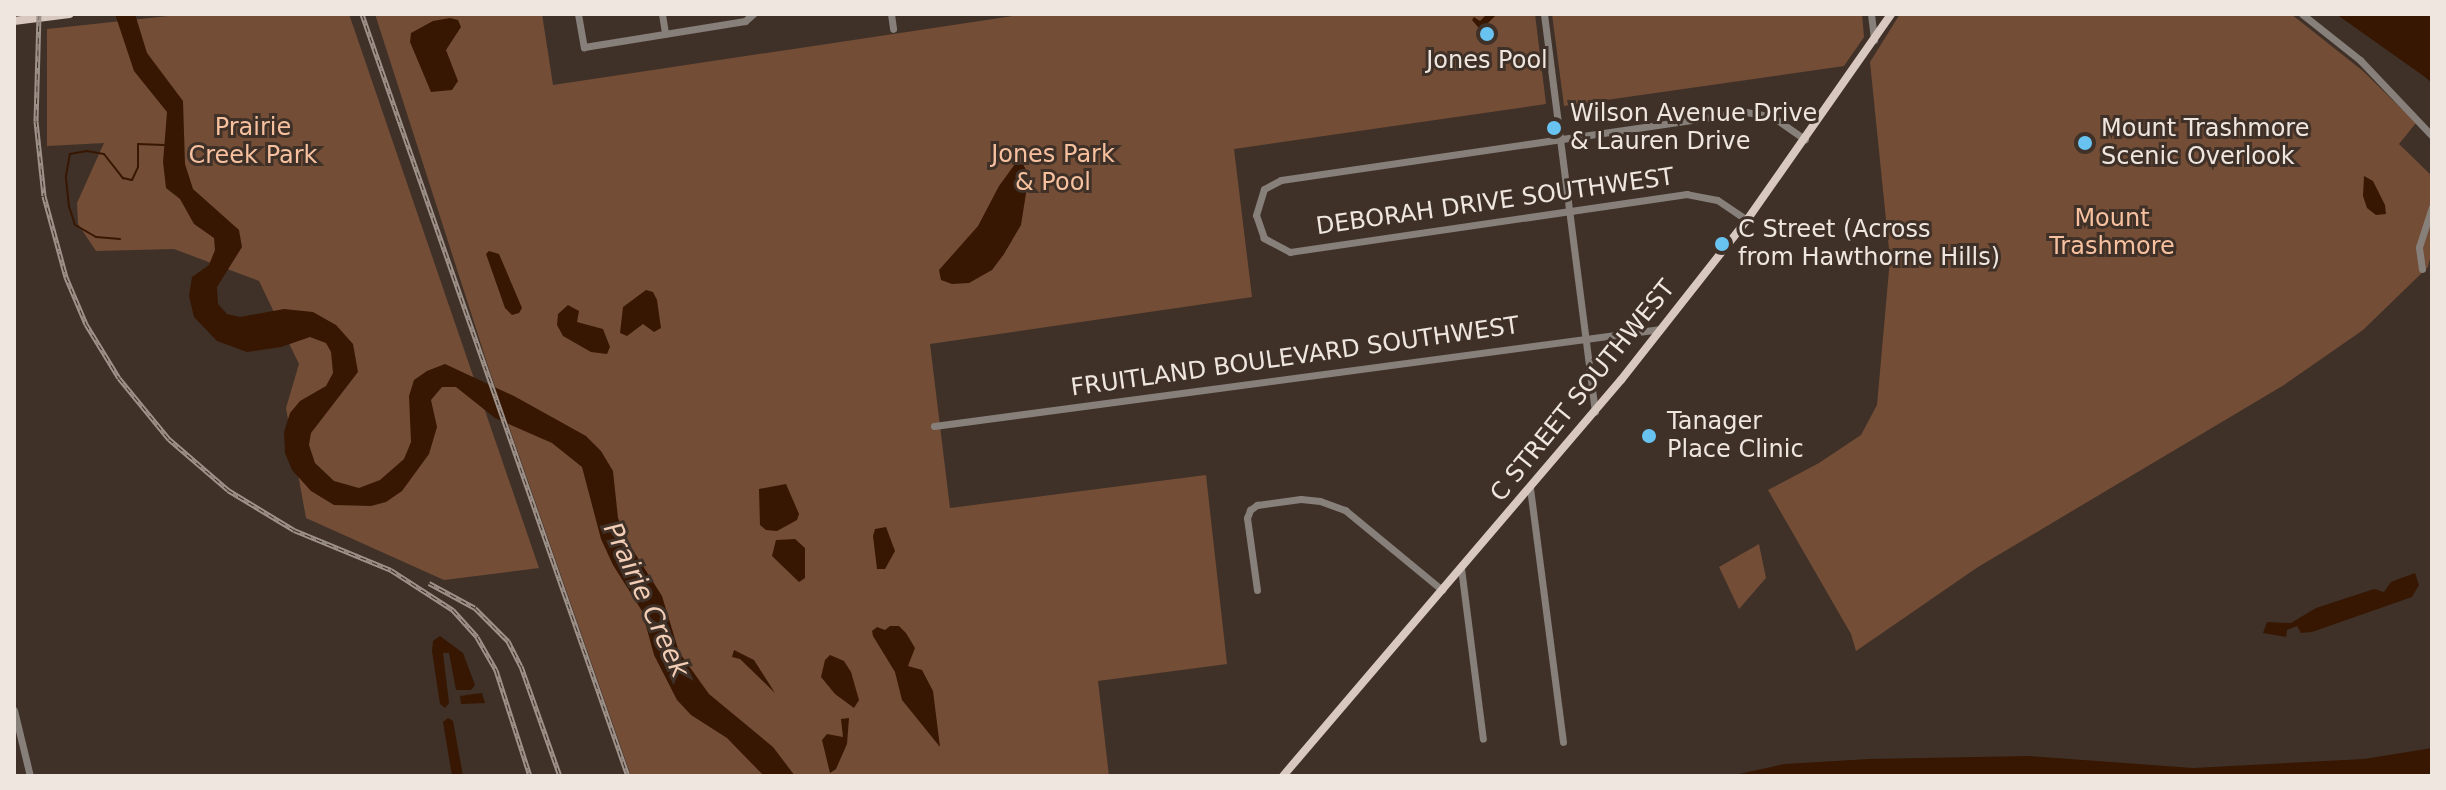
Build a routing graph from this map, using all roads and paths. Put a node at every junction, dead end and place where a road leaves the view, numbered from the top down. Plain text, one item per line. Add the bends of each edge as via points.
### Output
1 (70, 14) edge
2 (578, 14) edge
3 (662, 14) edge
4 (753, 14) edge
5 (891, 14) edge
6 (1544, 14) edge
7 (1871, 14) edge
8 (1891, 14) edge
9 (2302, 14) edge
10 (14, 21) edge
11 (893, 29) dead end
12 (665, 34) junction
13 (1874, 40) junction
14 (2432, 136) edge
15 (1560, 138) junction
16 (1805, 139) junction
17 (2432, 207) edge
18 (1570, 211) junction
19 (1747, 220) junction
20 (2422, 269) dead end
21 (1661, 329) junction
22 (1586, 337) junction
23 (1595, 412) junction
24 (934, 426) dead end
25 (1530, 488) junction
26 (1461, 568) junction
27 (1257, 590) dead end
28 (1442, 590) junction
29 (14, 710) edge
30 (1483, 739) dead end
31 (1563, 742) dead end
32 (30, 776) edge
33 (1283, 776) edge

1 - 10 main road
2 - 12 street via 584,47
3 - 12 street
4 - 12 street via 745,21
5 - 11 street
6 - 15 street
7 - 13 street
8 - 13 main road, C STREET SOUTHWEST
9 - 14 street via 2360,60
13 - 16 main road, C STREET SOUTHWEST
15 - 16 street via 1746,112 1773,117
15 - 18 street
15 - 18 street, DEBORAH DRIVE SOUTHWEST via 1281,180 1264,189 1257,221 1264,238 1290,252
16 - 19 main road, C STREET SOUTHWEST
17 - 20 street via 2419,247
18 - 19 street, DEBORAH DRIVE SOUTHWEST via 1695,194 1724,203
18 - 22 street
19 - 21 main road, C STREET SOUTHWEST
21 - 22 street, FRUITLAND BOULEVARD SOUTHWEST
21 - 23 main road, C STREET SOUTHWEST
22 - 23 street
22 - 24 street, FRUITLAND BOULEVARD SOUTHWEST
23 - 25 main road, C STREET SOUTHWEST
25 - 26 main road, C STREET SOUTHWEST
25 - 31 street
26 - 28 main road, C STREET SOUTHWEST
26 - 30 street
27 - 28 street via 1250,510 1301,499 1345,510
28 - 33 main road, C STREET SOUTHWEST
29 - 32 street

